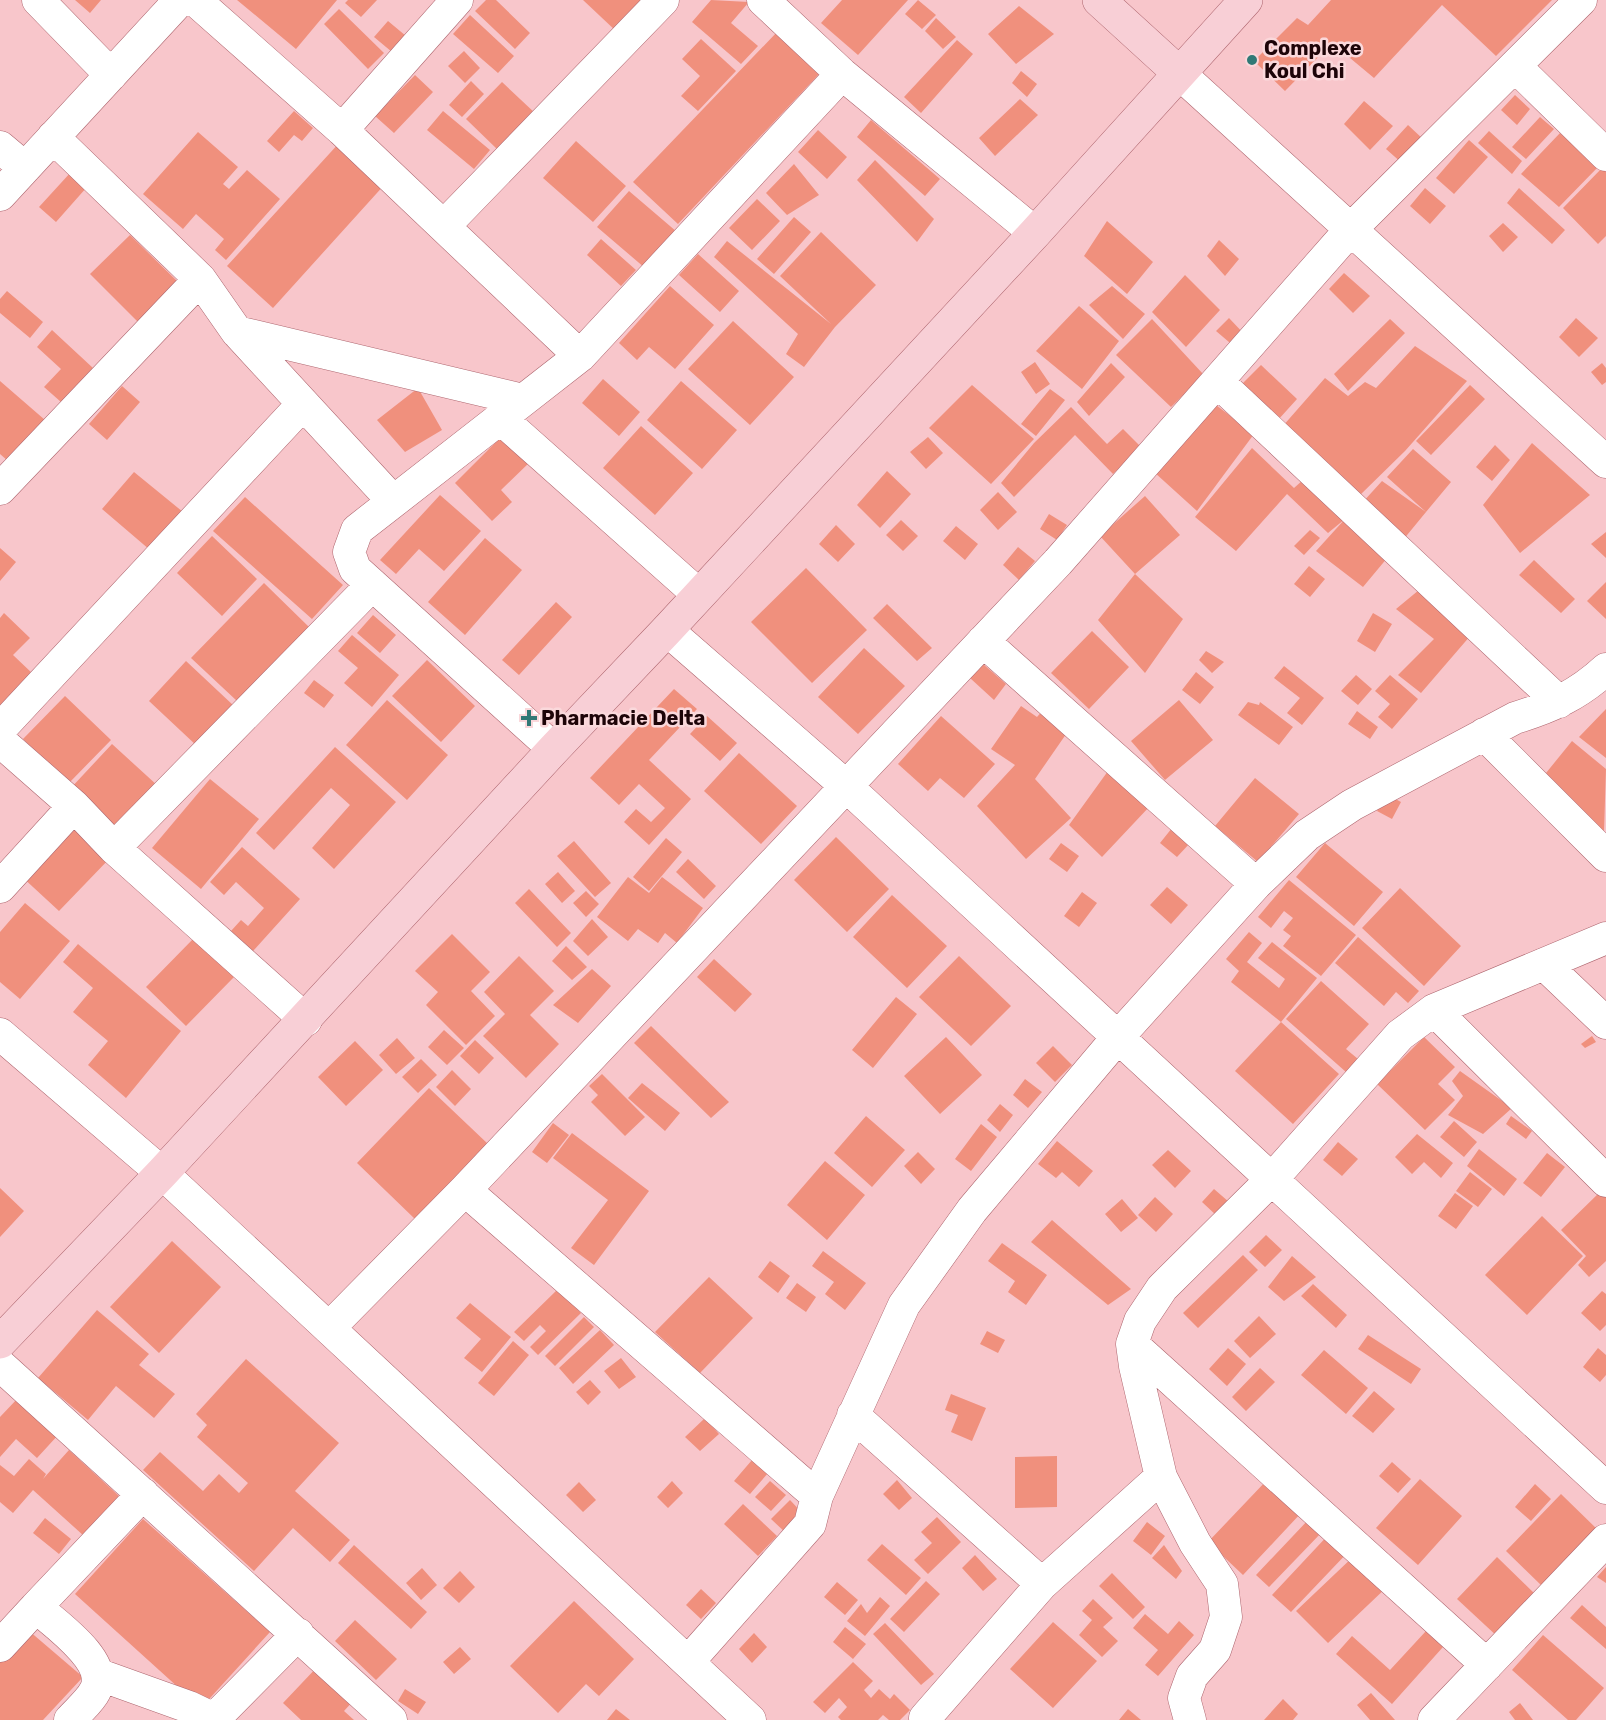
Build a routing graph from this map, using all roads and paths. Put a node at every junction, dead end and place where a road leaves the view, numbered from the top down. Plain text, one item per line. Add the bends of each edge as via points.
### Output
1 (38, 0) edge
2 (180, 0) edge
3 (195, 0) edge
4 (458, 0) edge
5 (663, 0) edge
6 (763, 0) edge
7 (1099, 0) edge
8 (1246, 0) edge
9 (1581, 0) edge
10 (1515, 66) junction
11 (1179, 73) junction
12 (842, 74) junction
13 (111, 75) junction
14 (342, 130) junction
15 (52, 136) junction
16 (0, 147) edge
17 (1606, 155) edge
18 (25, 168) junction
19 (0, 195) edge
20 (444, 226) junction
21 (1352, 229) junction
22 (1035, 233) junction
23 (200, 279) junction
24 (237, 332) junction
25 (580, 356) junction
26 (1218, 382) junction
27 (302, 405) junction
28 (511, 409) junction
29 (1606, 462) edge
30 (0, 489) edge
31 (393, 501) junction
32 (372, 585) junction
33 (699, 595) junction
34 (667, 630) junction
35 (983, 641) junction
36 (1606, 669) edge
37 (1559, 702) junction
38 (0, 729) edge
39 (1484, 734) junction
40 (0, 741) edge
41 (554, 749) junction
42 (846, 786) junction
43 (74, 806) junction
44 (114, 848) junction
45 (1606, 856) edge
46 (1256, 884) junction
47 (0, 887) edge
48 (1606, 938) edge
49 (1544, 964) junction
50 (1434, 1010) junction
51 (306, 1020) junction
52 (1606, 1023) edge
53 (0, 1034) edge
54 (1118, 1037) junction
55 (162, 1173) junction
56 (1272, 1179) junction
57 (1606, 1180) edge
58 (465, 1190) junction
59 (330, 1327) junction
60 (0, 1342) edge
61 (1132, 1344) junction
62 (0, 1365) edge
63 (853, 1415) junction
64 (1161, 1477) junction
65 (1606, 1488) edge
66 (143, 1494) junction
67 (817, 1496) junction
68 (1606, 1540) edge
69 (1042, 1584) junction
70 (36, 1607) junction
71 (298, 1634) junction
72 (0, 1646) edge
73 (688, 1662) junction
74 (1487, 1665) junction
75 (97, 1674) junction
76 (733, 1714) edge
77 (925, 1718) dead end
78 (70, 1720) edge
79 (214, 1720) edge
80 (391, 1720) edge
81 (1190, 1720) edge
82 (1434, 1720) edge

1 - 13 street
2 - 13 street
3 - 14 street
4 - 14 street
5 - 20 street
6 - 12 street
7 - 11 main road
8 - 11 main road
9 - 10 street
10 - 17 street
10 - 21 street
11 - 21 street
11 - 22 main road
12 - 22 street
12 - 25 street
13 - 15 street
14 - 20 street
15 - 18 street
15 - 23 street
16 - 18 street
18 - 19 street
20 - 25 street
21 - 26 street
21 - 29 street
22 - 33 main road
23 - 24 street
23 - 30 street
24 - 27 street
24 - 28 street
25 - 28 street
26 - 35 street
26 - 37 street
27 - 31 street
27 - 38 street
28 - 31 street
28 - 33 street
31 - 32 street via 357,530 349,552 355,569
32 - 41 street
32 - 44 street
33 - 34 main road
34 - 41 main road
34 - 42 street
35 - 42 street
35 - 46 street
36 - 37 street via 1584,690
37 - 39 street
39 - 45 street
39 - 46 street via 1306,835
40 - 43 street
41 - 51 main road
42 - 54 street
42 - 58 street
43 - 44 street
43 - 47 street
44 - 51 street
46 - 54 street
48 - 49 street
49 - 50 street
49 - 52 street
50 - 56 street via 1400,1035
50 - 57 street
51 - 55 main road
53 - 55 street
54 - 56 street
54 - 63 street via 972,1210 904,1305
55 - 59 street
55 - 60 main road
56 - 61 street via 1162,1288 1140,1321
56 - 65 street
58 - 59 street
58 - 67 street
59 - 73 street
61 - 64 street
61 - 74 street
62 - 66 street
63 - 67 street
63 - 69 street
64 - 69 street
64 - 81 street via 1195,1543 1222,1584 1227,1617 1215,1650 1192,1676 1184,1698
66 - 70 street
66 - 71 street
67 - 73 street via 810,1524
68 - 74 street
69 - 77 street
70 - 72 street
70 - 75 street via 91,1657
71 - 79 street
71 - 80 street
73 - 76 street
74 - 82 street
75 - 78 street via 96,1690
75 - 79 street

